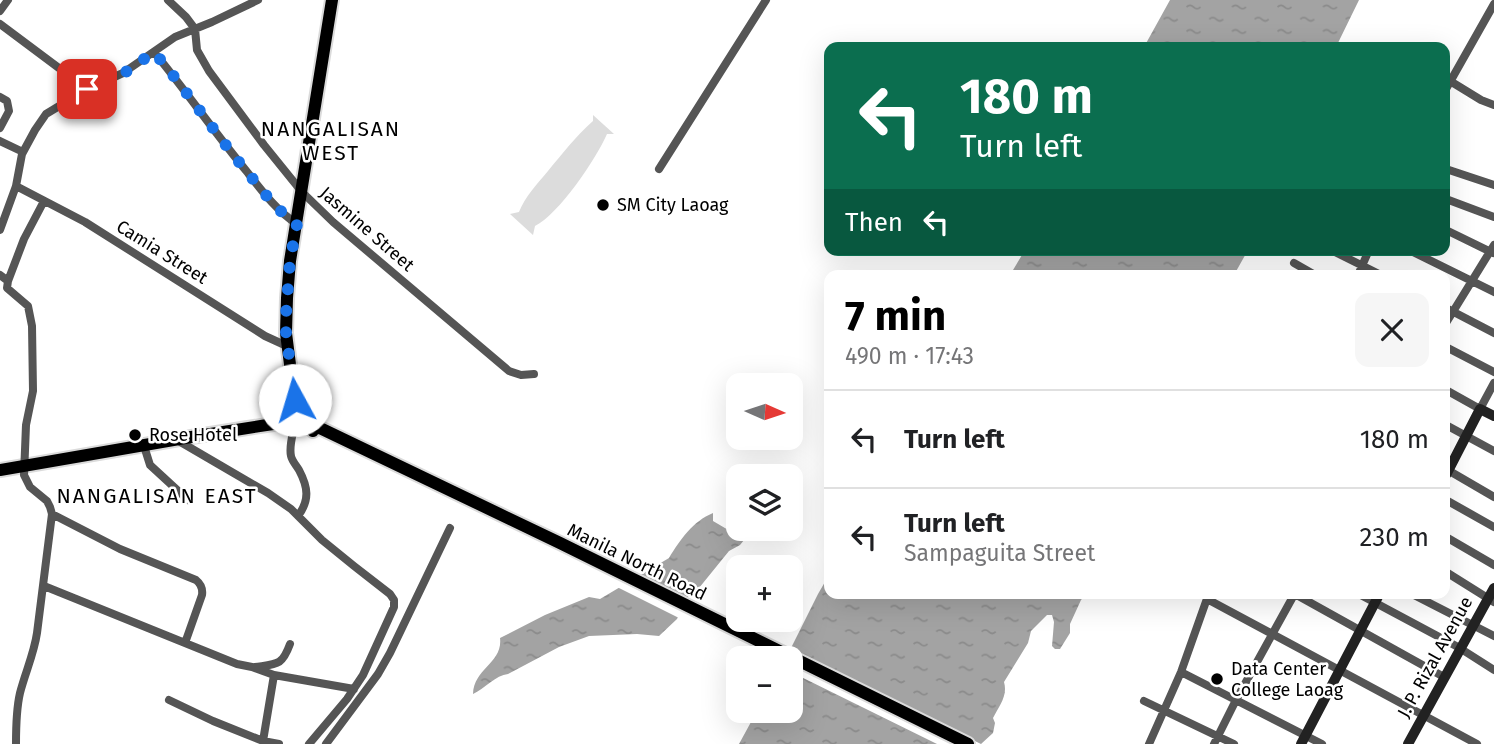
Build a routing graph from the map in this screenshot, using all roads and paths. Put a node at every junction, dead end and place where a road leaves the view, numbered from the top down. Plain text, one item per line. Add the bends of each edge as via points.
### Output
1 (8, 0) edge
2 (168, 0) edge
3 (258, 0) edge
4 (332, 0) edge
5 (766, 0) edge
6 (1494, 4) edge
7 (0, 11) edge
8 (0, 24) edge
9 (195, 29) junction
10 (154, 52) junction
11 (1450, 81) edge
12 (1450, 86) edge
13 (87, 89) junction
14 (0, 97) edge
15 (1494, 105) edge
16 (0, 128) edge
17 (0, 141) edge
18 (23, 152) junction
19 (659, 169) dead end
20 (1450, 170) edge
21 (1494, 185) edge
22 (16, 186) junction
23 (302, 192) junction
24 (1450, 200) edge
25 (44, 201) junction
26 (1494, 217) edge
27 (297, 224) junction
28 (0, 230) edge
29 (1450, 232) edge
30 (1493, 250) edge
31 (1343, 256) edge
32 (1366, 256) edge
33 (1422, 256) edge
34 (1294, 263) dead end
35 (1362, 265) junction
36 (1306, 270) edge
37 (1360, 270) edge
38 (1372, 270) edge
39 (0, 275) edge
40 (1471, 279) junction
41 (8, 281) junction
42 (1494, 292) edge
43 (1450, 308) edge
44 (1450, 310) edge
45 (1494, 333) edge
46 (289, 347) junction
47 (1450, 349) edge
48 (1494, 372) edge
49 (534, 374) dead end
50 (1494, 383) edge
51 (1450, 392) edge
52 (296, 399) junction
53 (1480, 409) junction
54 (1494, 416) edge
55 (283, 425) junction
56 (1450, 427) edge
57 (314, 428) junction
58 (1466, 436) junction
59 (176, 439) junction
60 (144, 446) junction
61 (1494, 451) edge
62 (1450, 464) edge
63 (25, 466) junction
64 (0, 470) edge
65 (1450, 473) edge
66 (443, 491) junction
67 (1494, 497) edge
68 (188, 500) dead end
69 (1450, 502) edge
70 (52, 514) junction
71 (298, 516) junction
72 (1494, 527) edge
73 (450, 528) dead end
74 (1450, 539) edge
75 (1494, 565) edge
76 (1450, 574) edge
77 (44, 586) junction
78 (1494, 588) edge
79 (1207, 599) edge
80 (1213, 599) edge
81 (1291, 599) edge
82 (1305, 599) edge
83 (1377, 599) edge
84 (1380, 599) edge
85 (1422, 599) edge
86 (1491, 600) edge
87 (1473, 625) junction
88 (1361, 630) junction
89 (1271, 635) junction
90 (1494, 636) edge
91 (185, 643) junction
92 (290, 643) dead end
93 (751, 646) edge
94 (1460, 648) junction
95 (252, 667) junction
96 (1494, 670) edge
97 (1339, 671) junction
98 (803, 672) edge
99 (1181, 672) junction
100 (274, 676) junction
101 (1444, 677) junction
102 (354, 689) junction
103 (169, 700) dead end
104 (1236, 700) junction
105 (1144, 701) dead end
106 (1164, 710) junction
107 (1423, 716) junction
108 (1216, 740) edge
109 (1303, 740) edge
110 (263, 741) junction
111 (16, 744) edge
112 (279, 744) edge
113 (309, 744) edge
114 (326, 744) edge
115 (948, 744) edge
116 (968, 744) edge
117 (1149, 744) edge
118 (1234, 744) edge
119 (1322, 744) edge
120 (1408, 744) edge
121 (1477, 744) edge

1 - 7 street
2 - 9 street, Jasmine Street
3 - 9 street
4 - 23 main road
5 - 19 street
6 - 11 street
8 - 13 street
9 - 10 street
9 - 23 street, Jasmine Street via 197,50 209,71
10 - 13 street via 123,74
10 - 27 street via 266,195
12 - 15 street
13 - 18 street via 46,114
14 - 16 street via 9,111
17 - 18 street
18 - 22 street
20 - 21 street
22 - 25 street, Camia Street
22 - 28 street
23 - 27 main road
23 - 49 street, Jasmine Street via 509,370
24 - 26 street
25 - 41 street
25 - 46 street, Camia Street
27 - 46 main road via 287,298
29 - 30 street
30 - 40 street
31 - 35 street
32 - 35 street
33 - 40 street
34 - 36 street
35 - 37 street
35 - 38 street
39 - 41 street
40 - 42 street
40 - 43 street
41 - 63 street via 10,292 28,306 32,326 33,391
44 - 45 street
46 - 52 main road
47 - 48 street
50 - 53 street
51 - 53 street
52 - 55 main road
52 - 57 main road
53 - 54 main road
53 - 58 main road
55 - 57 main road, Manila North Road
55 - 59 main road, Manila North Road
55 - 71 street via 290,454 308,492
56 - 58 street
57 - 66 main road, Manila North Road
58 - 61 street
58 - 62 main road
59 - 60 main road, Manila North Road
59 - 71 street
60 - 63 main road, Manila North Road
60 - 68 street via 150,465
63 - 64 main road, Manila North Road
63 - 70 street via 30,487 47,501
65 - 67 street
66 - 93 main road, Manila North Road
66 - 116 main road, Manila North Road
69 - 72 street
70 - 77 street
70 - 91 street via 200,583 202,595
71 - 102 street via 394,600
73 - 114 street via 378,674
74 - 75 street
76 - 86 street
77 - 91 street
77 - 111 street via 36,644 20,692
78 - 86 main road, J. P. Rizal Avenue
79 - 99 street
80 - 89 street
81 - 89 street
82 - 88 street
83 - 88 main road
84 - 94 street
85 - 87 street
86 - 87 main road, J. P. Rizal Avenue
87 - 90 street
87 - 94 main road, J. P. Rizal Avenue
88 - 97 main road
88 - 101 street
89 - 97 street
89 - 104 street
91 - 95 street
92 - 95 street via 285,658 277,664
94 - 96 street
94 - 101 main road, J. P. Rizal Avenue
95 - 100 street
97 - 107 street
97 - 109 main road
98 - 115 main road
99 - 104 street
99 - 106 street
100 - 102 street
100 - 110 street
101 - 107 main road, J. P. Rizal Avenue
102 - 113 street
103 - 110 street
104 - 108 street
104 - 109 street
105 - 106 street
106 - 108 street
106 - 117 street
107 - 120 main road, J. P. Rizal Avenue
107 - 121 street
108 - 118 street
109 - 119 street
110 - 112 street

